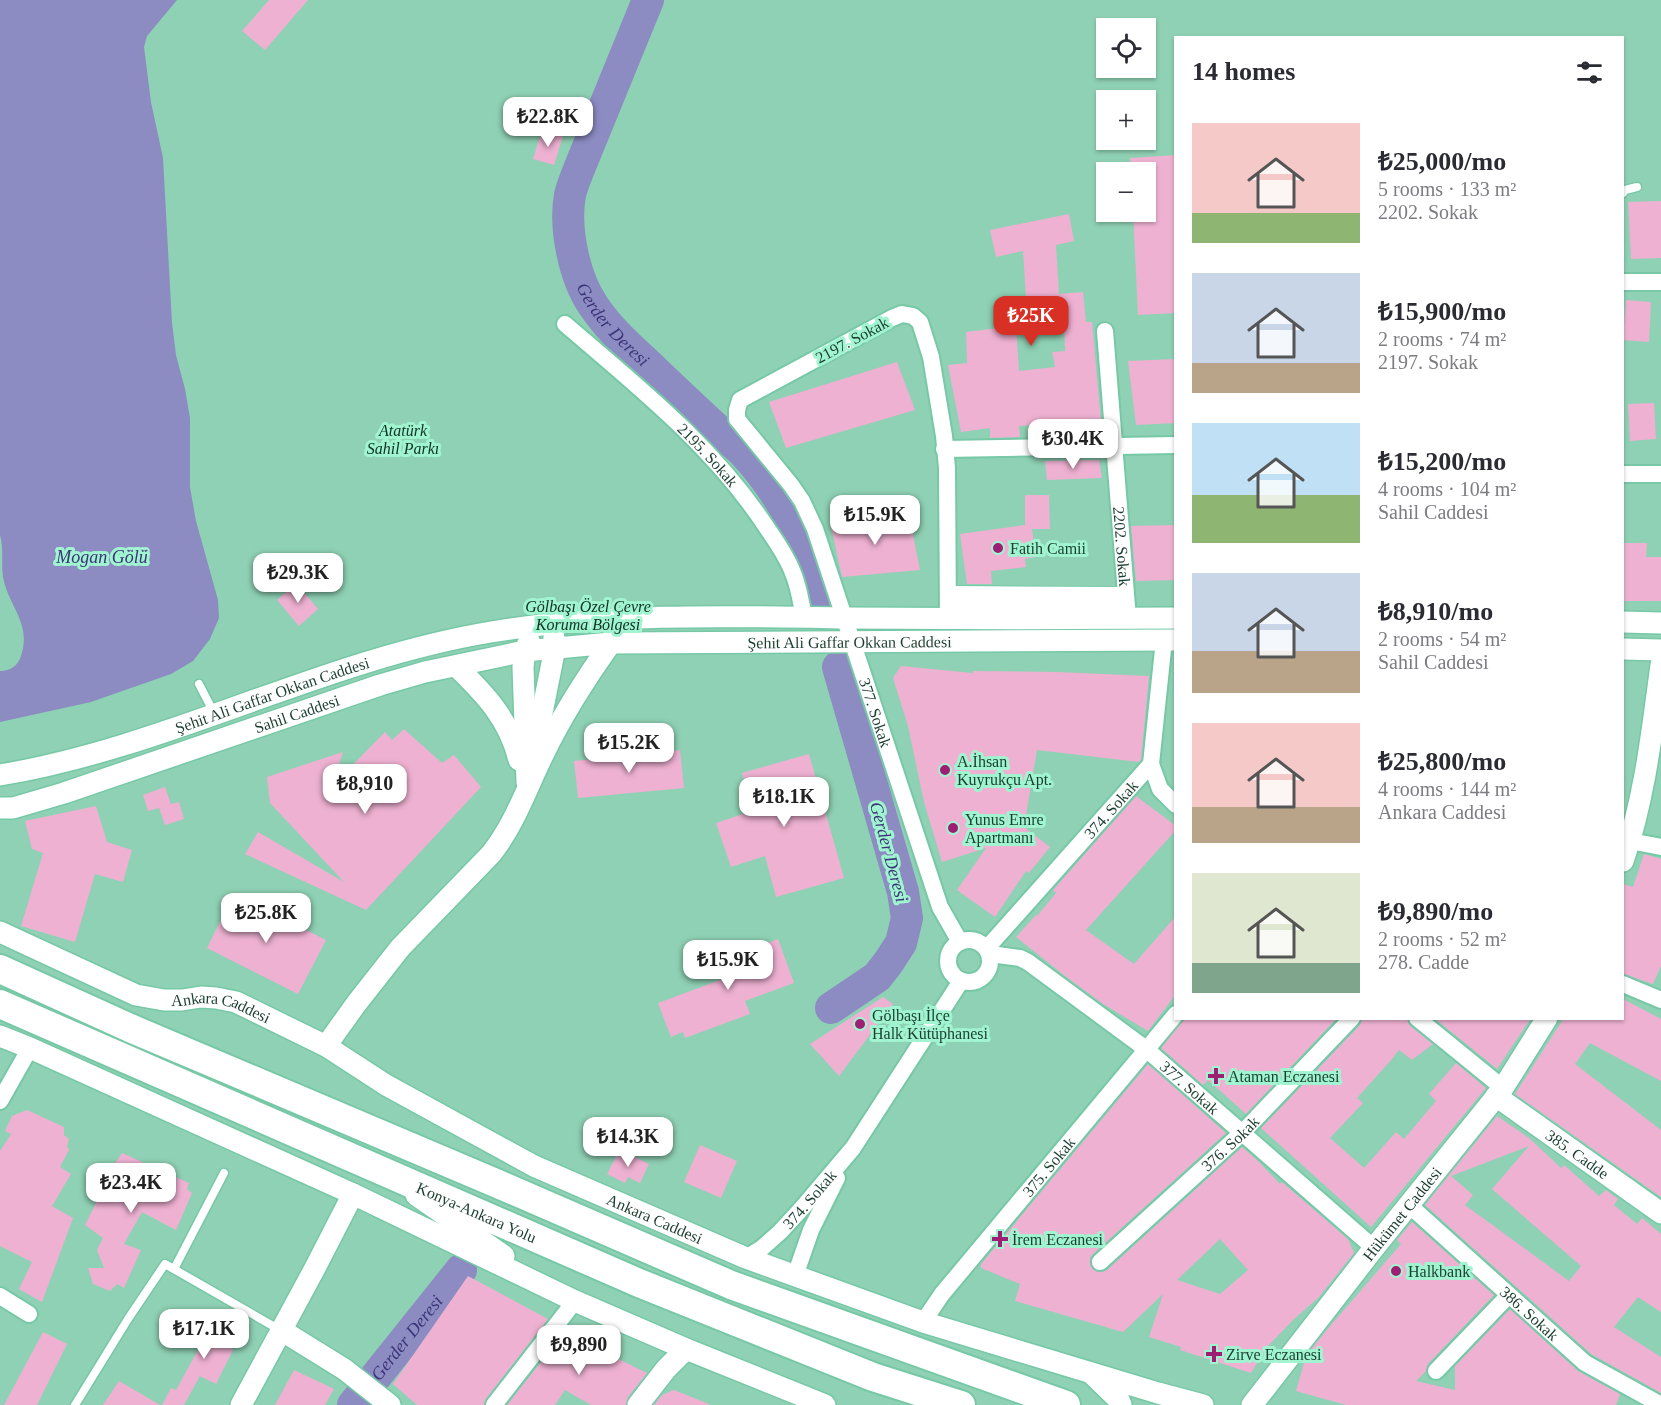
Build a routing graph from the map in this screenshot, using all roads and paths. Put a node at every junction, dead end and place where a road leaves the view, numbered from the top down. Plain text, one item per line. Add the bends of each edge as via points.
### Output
1 (1637, 187) dead end
2 (1624, 192) edge
3 (1624, 282) edge
4 (1661, 282) edge
5 (565, 324) dead end
6 (1105, 331) dead end
7 (1174, 445) edge
8 (1114, 447) junction
9 (944, 449) junction
10 (1624, 474) edge
11 (1661, 474) edge
12 (1119, 594) joint
13 (804, 617) junction
14 (844, 618) junction
15 (1174, 618) edge
16 (948, 619) junction
17 (1128, 619) junction
18 (1624, 622) edge
19 (555, 623) junction
20 (1661, 623) edge
21 (1170, 640) edge
22 (853, 641) junction
23 (611, 643) junction
24 (561, 647) junction
25 (1624, 649) edge
26 (1661, 650) edge
27 (525, 651) junction
28 (1661, 665) edge
29 (456, 666) junction
30 (199, 684) dead end
31 (215, 714) junction
32 (1656, 741) edge
33 (1151, 764) junction
34 (0, 775) edge
35 (527, 789) junction
36 (1174, 803) edge
37 (0, 808) edge
38 (1661, 847) edge
39 (1627, 851) edge
40 (0, 932) edge
41 (960, 942) junction
42 (988, 951) junction
43 (0, 969) edge
44 (961, 981) junction
45 (1624, 984) edge
46 (1661, 1000) edge
47 (0, 1004) edge
48 (1174, 1016) edge
49 (1351, 1020) edge
50 (1419, 1020) edge
51 (1546, 1020) edge
52 (0, 1036) edge
53 (326, 1046) junction
54 (30, 1048) junction
55 (1146, 1049) junction
56 (1500, 1092) junction
57 (0, 1101) edge
58 (1243, 1132) junction
59 (853, 1148) junction
60 (373, 1166) junction
61 (224, 1173) dead end
62 (353, 1194) junction
63 (1409, 1205) junction
64 (1661, 1213) edge
65 (1374, 1248) junction
66 (746, 1258) junction
67 (1100, 1262) dead end
68 (174, 1269) junction
69 (795, 1276) junction
70 (1509, 1295) junction
71 (0, 1296) edge
72 (568, 1298) junction
73 (29, 1314) dead end
74 (923, 1322) junction
75 (281, 1330) junction
76 (686, 1349) junction
77 (1436, 1371) dead end
78 (1092, 1373) junction
79 (75, 1405) edge
80 (241, 1405) edge
81 (390, 1405) edge
82 (494, 1405) edge
83 (639, 1405) edge
84 (825, 1405) edge
85 (961, 1405) edge
86 (1066, 1405) edge
87 (1121, 1405) edge
88 (1203, 1405) edge
89 (1252, 1405) edge
90 (1661, 1405) edge

1 - 2 lane
3 - 4 street
5 - 13 street, 2195. Sokak via 682,427 728,475 782,550 793,573
6 - 8 street, 2202. Sokak
7 - 8 street
8 - 9 street
8 - 17 street, 2202. Sokak
9 - 14 street, 2197. Sokak via 931,357 920,322 913,316 892,318 740,400 737,419 802,501
9 - 16 street, 2197. Sokak
10 - 11 street
12 - 12 street via 1060,594 954,593 955,606 1110,607
13 - 14 street, Şehit Ali Gaffar Okkan Caddesi
13 - 19 street, Şehit Ali Gaffar Okkan Caddesi
14 - 16 street, Şehit Ali Gaffar Okkan Caddesi
14 - 22 street, 377. Sokak
15 - 17 street, Şehit Ali Gaffar Okkan Caddesi
16 - 17 street, Şehit Ali Gaffar Okkan Caddesi
18 - 20 street
19 - 24 street via 552,632
19 - 27 street via 536,632
19 - 31 street, Şehit Ali Gaffar Okkan Caddesi via 444,641 363,663
21 - 22 street, Şehit Ali Gaffar Okkan Caddesi
21 - 33 street
22 - 23 street, Şehit Ali Gaffar Okkan Caddesi
22 - 41 street, 377. Sokak via 940,907
23 - 24 street, Şehit Ali Gaffar Okkan Caddesi
23 - 35 street via 565,712
24 - 27 street, Şehit Ali Gaffar Okkan Caddesi
24 - 35 street
25 - 26 street
27 - 29 street, Şehit Ali Gaffar Okkan Caddesi
27 - 35 street
28 - 32 street
29 - 35 street via 497,709 508,728
29 - 37 street, Sahil Caddesi via 380,685 64,793
30 - 31 lane
31 - 34 street, Şehit Ali Gaffar Okkan Caddesi via 106,751
32 - 39 street
33 - 36 street via 1160,789
33 - 42 street, 374. Sokak
35 - 53 street via 496,847 400,948
38 - 39 street
40 - 53 street, Ankara Caddesi via 136,995 164,1000 201,997 236,1002
41 - 42 street via 972,940
41 - 44 street via 951,951 948,965
42 - 44 street via 991,962 987,975 968,983
42 - 55 street, 377. Sokak via 1028,962
43 - 86 highway via 730,1285
44 - 59 street, 374. Sokak
45 - 46 street
47 - 60 highway, Konya-Ankara Yolu
48 - 55 street, 375. Sokak
49 - 58 street, 376. Sokak
50 - 56 street
51 - 56 street, Hükümet Caddesi
52 - 54 street
53 - 66 street, Ankara Caddesi via 534,1166
54 - 57 street
54 - 62 street
55 - 58 street, 377. Sokak
55 - 74 street, 375. Sokak
56 - 63 street, Hükümet Caddesi
56 - 64 street, 385. Cadde
58 - 65 street, 377. Sokak
58 - 67 street, 376. Sokak
59 - 66 street, 374. Sokak via 780,1232
59 - 69 street via 820,1210
60 - 72 street
60 - 85 highway, Konya-Ankara Yolu via 707,1311 873,1377
61 - 68 lane
62 - 72 street
62 - 75 street
63 - 65 street, Hükümet Caddesi
63 - 70 street, 386. Sokak
65 - 89 street, Hükümet Caddesi
66 - 69 street, Ankara Caddesi
68 - 75 lane
68 - 79 lane via 165,1264
69 - 74 street, Ankara Caddesi
70 - 77 street
70 - 90 street, 386. Sokak via 1585,1363
71 - 73 street
72 - 76 street
72 - 82 street
74 - 78 street, Ankara Caddesi
75 - 80 street
75 - 81 street via 344,1369
76 - 83 street
76 - 84 street
78 - 87 street
78 - 88 street, Ankara Caddesi

